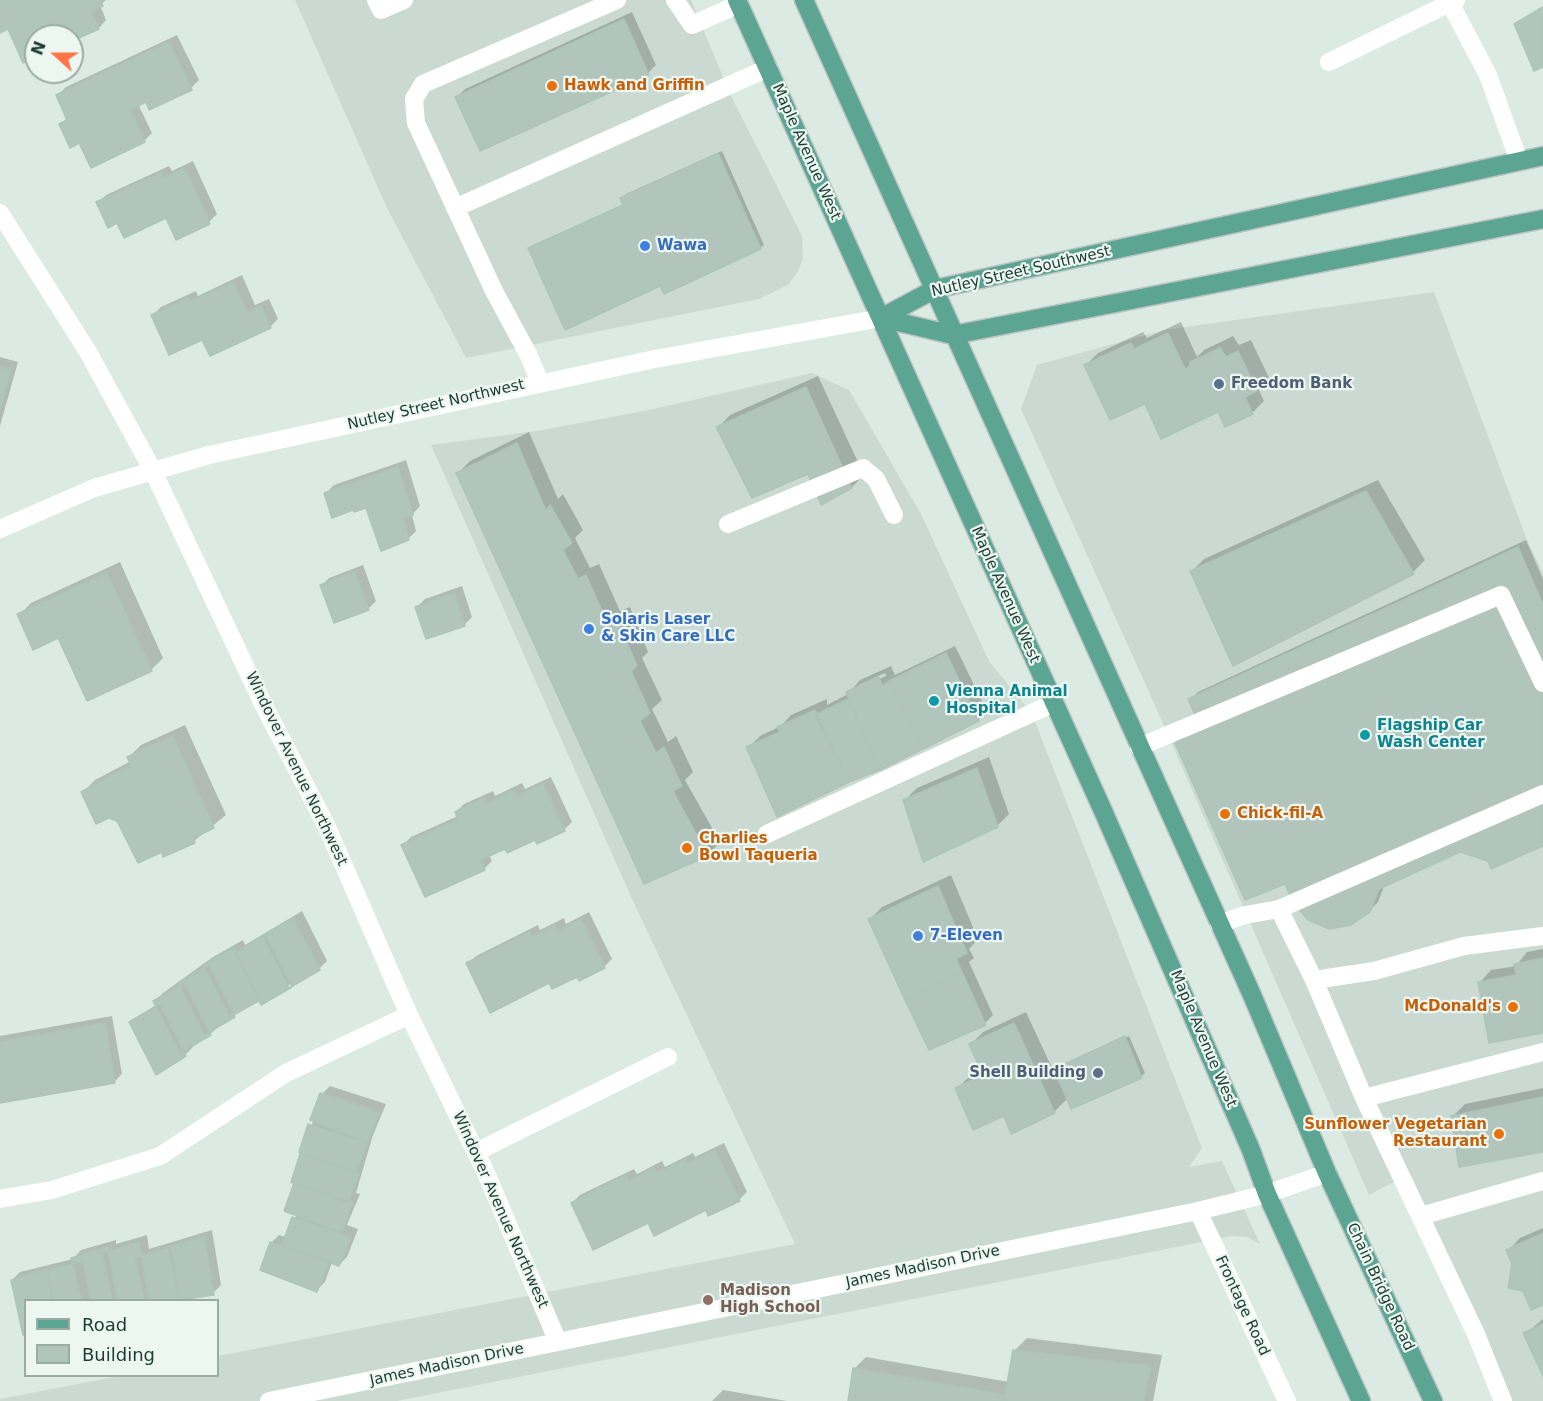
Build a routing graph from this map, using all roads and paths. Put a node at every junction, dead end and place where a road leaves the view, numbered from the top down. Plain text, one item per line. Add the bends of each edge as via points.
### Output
1 (376, 0) edge
2 (404, 0) edge
3 (617, 0) edge
4 (675, 0) edge
5 (804, 0) edge
6 (1453, 1) edge
7 (738, 2) edge
8 (1329, 62) dead end
9 (768, 68) junction
10 (1543, 156) edge
11 (1519, 161) junction
12 (455, 208) junction
13 (0, 213) edge
14 (1543, 219) edge
15 (935, 289) junction
16 (881, 318) junction
17 (953, 335) junction
18 (540, 382) junction
19 (152, 469) junction
20 (894, 515) dead end
21 (728, 524) dead end
22 (0, 529) edge
23 (1543, 683) edge
24 (1054, 703) junction
25 (1139, 747) junction
26 (1543, 794) edge
27 (767, 834) dead end
28 (1279, 909) junction
29 (1219, 924) junction
30 (1543, 936) edge
31 (1314, 980) junction
32 (409, 1015) junction
33 (1543, 1052) edge
34 (668, 1057) dead end
35 (1364, 1098) junction
36 (476, 1152) junction
37 (1327, 1173) junction
38 (1543, 1181) edge
39 (1267, 1194) junction
40 (0, 1199) edge
41 (1198, 1211) junction
42 (1421, 1216) junction
43 (558, 1342) junction
44 (269, 1401) edge
45 (1287, 1401) edge
46 (1361, 1401) edge
47 (1433, 1401) edge
48 (1503, 1401) edge

1 - 2 street via 381,10
3 - 12 street via 423,84 414,99 416,123
4 - 7 street via 692,26
5 - 15 main road
6 - 8 street
6 - 11 street via 1488,75
7 - 9 main road, Maple Avenue West
9 - 12 street
9 - 16 main road, Maple Avenue West
10 - 11 main road, Nutley Street Southwest
11 - 15 main road, Nutley Street Southwest
12 - 18 street
13 - 19 street, Windover Avenue Northwest via 88,352
14 - 17 main road
15 - 16 main road, Nutley Street Southwest
15 - 17 main road
16 - 17 main road
16 - 18 street, Nutley Street Northwest
16 - 24 main road, Maple Avenue West
17 - 25 main road
18 - 19 street, Nutley Street Northwest
19 - 22 street, Nutley Street Northwest via 76,494
19 - 32 street, Windover Avenue Northwest via 263,704 326,825
20 - 21 street via 876,479 863,468
23 - 25 street via 1501,595
24 - 27 street
24 - 39 main road, Maple Avenue West
25 - 29 main road
26 - 28 street
28 - 29 street
28 - 31 street
29 - 37 main road
30 - 31 street via 1464,946 1374,971
31 - 35 street
32 - 36 street, Windover Avenue Northwest
32 - 40 street via 285,1072 160,1156 52,1190
33 - 35 street
34 - 36 street
35 - 42 street
36 - 43 street, Windover Avenue Northwest
37 - 39 street, James Madison Drive
37 - 47 main road, Chain Bridge Road
38 - 42 street
39 - 41 street, James Madison Drive
39 - 46 main road
41 - 43 street, James Madison Drive
41 - 45 street, Frontage Road
42 - 48 street
43 - 44 street, James Madison Drive

